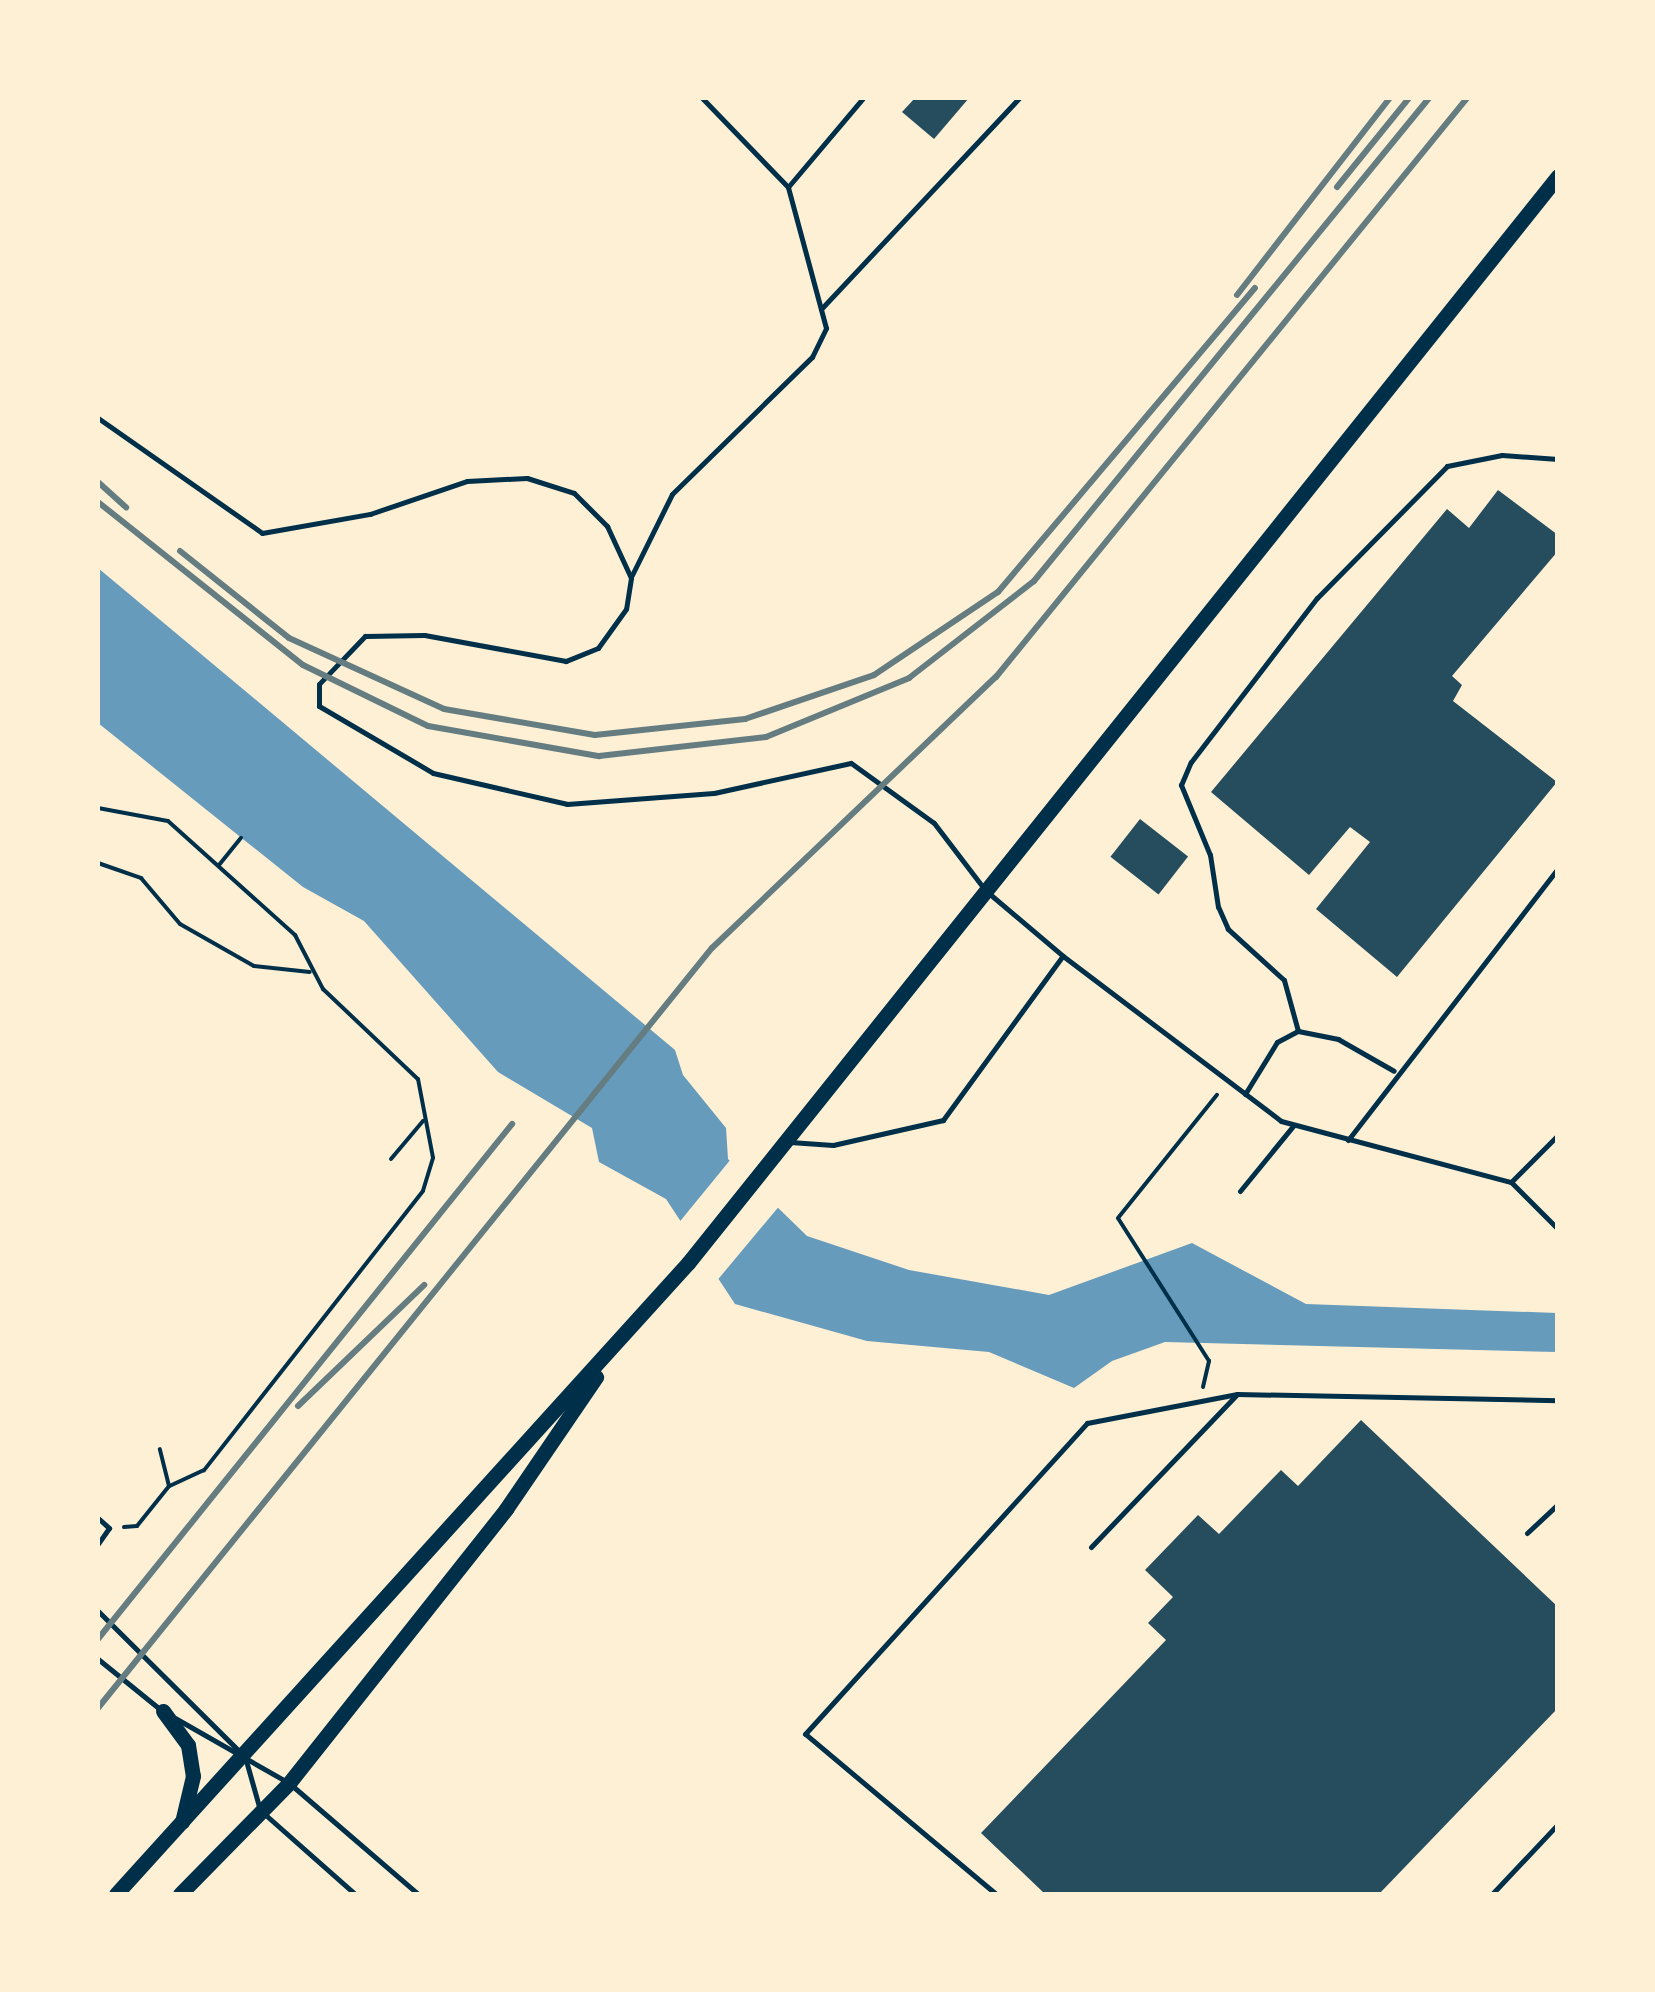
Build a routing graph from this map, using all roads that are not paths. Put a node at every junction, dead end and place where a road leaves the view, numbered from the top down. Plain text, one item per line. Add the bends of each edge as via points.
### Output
1 (702, 98) edge
2 (863, 98) edge
3 (1018, 98) edge
4 (1558, 176) edge
5 (788, 187) junction
6 (821, 309) junction
7 (98, 418) edge
8 (1558, 459) edge
9 (631, 578) junction
10 (1558, 868) edge
11 (985, 890) junction
12 (1063, 956) junction
13 (1298, 1031) junction
14 (1394, 1071) junction
15 (1244, 1094) junction
16 (1293, 1126) junction
17 (1558, 1135) edge
18 (1348, 1140) junction
19 (787, 1142) junction
20 (1511, 1182) junction
21 (1240, 1191) dead end
22 (1558, 1229) edge
23 (629, 1329) junction
24 (1237, 1394) junction
25 (1558, 1400) edge
26 (1558, 1504) edge
27 (98, 1518) edge
28 (1527, 1532) dead end
29 (98, 1544) edge
30 (1092, 1546) dead end
31 (98, 1612) edge
32 (98, 1659) edge
33 (163, 1711) junction
34 (245, 1757) junction
35 (290, 1783) junction
36 (260, 1810) junction
37 (182, 1824) junction
38 (1558, 1824) edge
39 (116, 1894) edge
40 (180, 1894) edge
41 (355, 1894) edge
42 (418, 1894) edge
43 (996, 1894) edge
44 (1492, 1894) edge

1 - 5 lane
2 - 5 lane
3 - 6 lane
4 - 11 main road
5 - 6 lane
6 - 9 lane via 826,328 812,358 672,494
7 - 9 lane via 262,533 370,514 468,481 527,478 590,506
8 - 13 lane via 1502,455 1447,466 1317,598 1191,762 1181,785 1207,844 1218,907 1228,930 1284,980
9 - 11 lane via 615,630 566,661 424,635 365,636 319,684 320,706 434,773 567,804 714,793 851,764 934,823
10 - 14 lane
11 - 12 lane
11 - 19 main road
12 - 15 lane
12 - 19 lane via 943,1120 832,1145
13 - 14 lane via 1338,1039
13 - 15 lane via 1277,1042
14 - 18 lane
15 - 16 lane
16 - 18 lane
16 - 21 lane
17 - 20 lane
18 - 20 lane
19 - 23 main road
20 - 22 lane
23 - 34 main road
23 - 35 main road via 506,1509
24 - 25 lane
24 - 30 lane
24 - 43 lane via 1087,1423 805,1734
26 - 28 lane
27 - 29 lane via 109,1528
31 - 34 lane
32 - 33 lane
33 - 34 lane
33 - 37 main road via 188,1745 193,1776
34 - 35 lane
34 - 36 lane
34 - 37 main road
35 - 36 main road
35 - 42 lane
36 - 40 main road
36 - 41 lane
37 - 39 main road
38 - 44 lane

